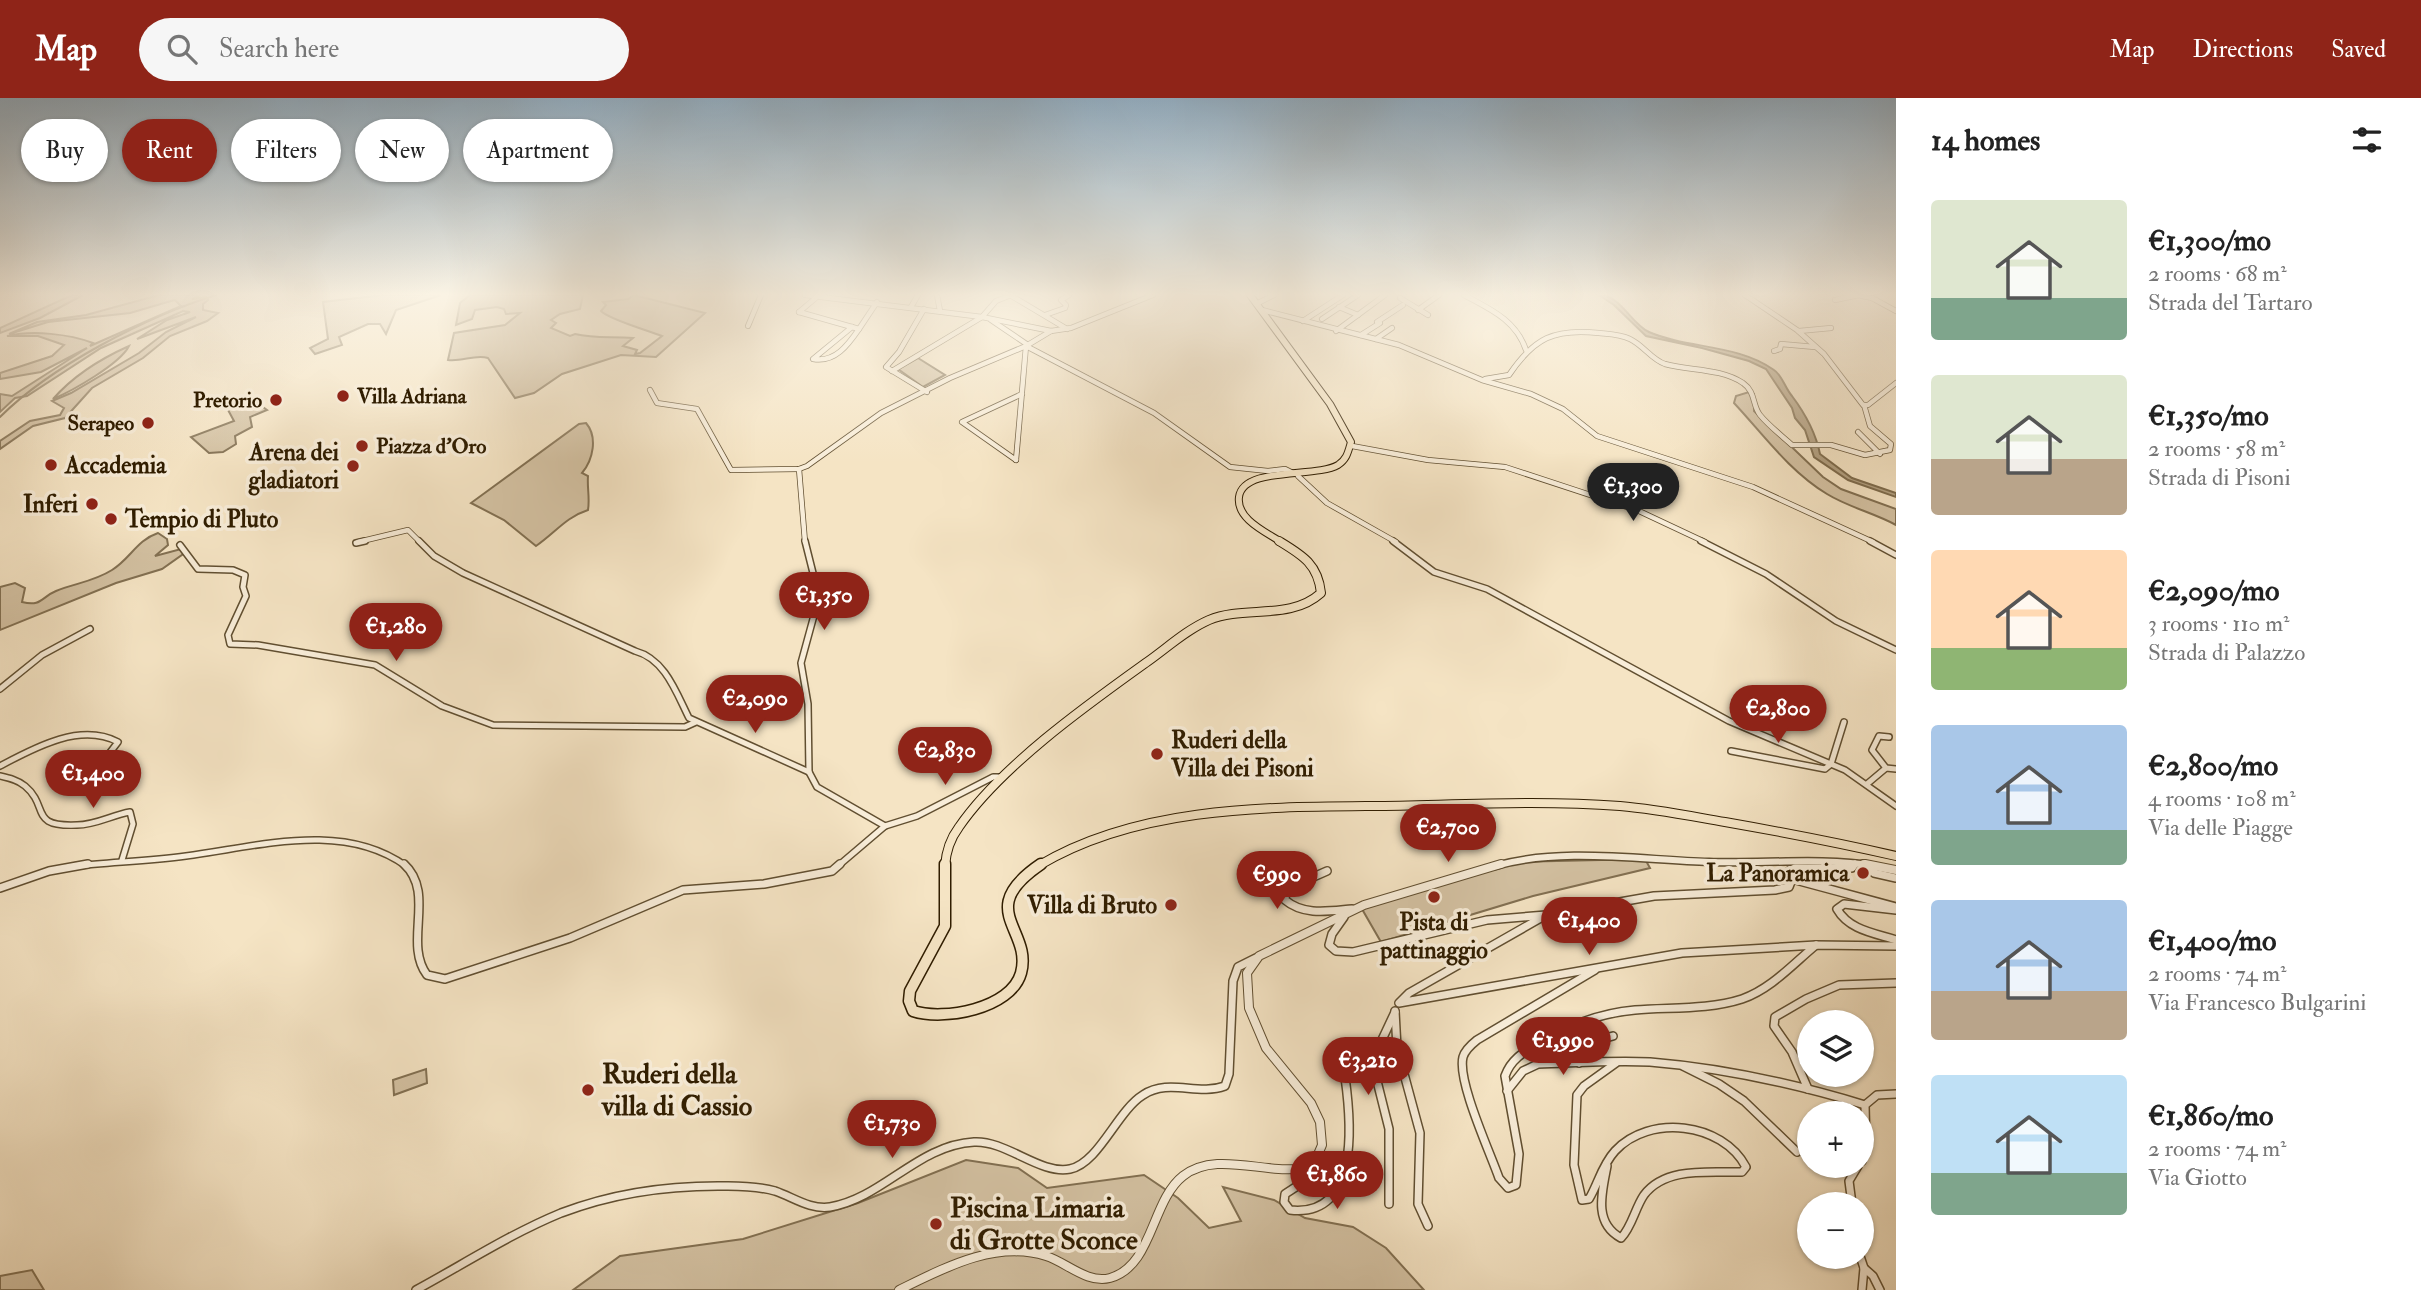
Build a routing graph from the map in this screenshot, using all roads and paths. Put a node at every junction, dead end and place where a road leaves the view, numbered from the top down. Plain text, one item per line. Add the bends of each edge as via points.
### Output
1 (1526, 350) edge
2 (823, 351) edge
3 (841, 351) edge
4 (900, 351) edge
5 (926, 351) edge
6 (1016, 351) edge
7 (1027, 351) edge
8 (1036, 351) edge
9 (1291, 351) edge
10 (1414, 351) edge
11 (1646, 351) edge
12 (1819, 351) edge
13 (886, 367) joint
14 (892, 371) junction
15 (1480, 379) junction
16 (1896, 383) edge
17 (650, 390) dead end
18 (927, 392) junction
19 (1022, 394) junction
20 (1864, 405) junction
21 (1858, 432) dead end
22 (1352, 446) junction
23 (1880, 454) junction
24 (799, 469) junction
25 (1296, 475) junction
26 (356, 543) dead end
27 (180, 545) dead end
28 (1896, 555) edge
29 (90, 629) dead end
30 (1896, 650) edge
31 (0, 689) edge
32 (696, 722) junction
33 (1844, 722) dead end
34 (1889, 737) dead end
35 (1731, 751) dead end
36 (105, 759) dead end
37 (1831, 764) junction
38 (0, 766) edge
39 (1886, 768) junction
40 (1896, 769) edge
41 (809, 772) junction
42 (0, 776) edge
43 (1002, 777) junction
44 (1867, 784) junction
45 (1896, 806) edge
46 (885, 826) junction
47 (1896, 856) edge
48 (122, 860) junction
49 (1858, 864) junction
50 (1896, 870) edge
51 (1327, 871) dead end
52 (1896, 878) edge
53 (1792, 879) junction
54 (0, 888) edge
55 (1357, 909) junction
56 (1896, 909) edge
57 (1346, 914) junction
58 (1546, 915) junction
59 (1896, 940) edge
60 (1816, 945) junction
61 (1896, 946) edge
62 (1259, 956) junction
63 (1595, 970) junction
64 (1896, 983) edge
65 (1397, 1007) junction
66 (1613, 1036) dead end
67 (1579, 1063) junction
68 (1616, 1063) junction
69 (1681, 1065) junction
70 (1345, 1077) dead end
71 (1808, 1089) junction
72 (1507, 1091) junction
73 (1896, 1094) edge
74 (1850, 1101) edge
75 (1869, 1101) edge
76 (1797, 1152) dead end
77 (1316, 1161) junction
78 (1607, 1166) junction
79 (1389, 1204) dead end
80 (1427, 1226) dead end
81 (1864, 1269) edge
82 (1865, 1269) edge
83 (416, 1290) edge
84 (899, 1290) edge
85 (1862, 1290) edge
86 (1880, 1290) edge

1 - 15 street via 1509,375
2 - 3 street via 813,359
4 - 13 street
5 - 14 street
6 - 18 street
7 - 19 street
8 - 25 street via 1154,413 1230,467 1285,469
9 - 22 main road via 1338,416
10 - 15 street
11 - 23 street via 1663,363 1715,372 1745,384 1753,392 1759,414 1792,445
12 - 20 street
13 - 14 street
14 - 18 street
15 - 28 street via 1550,401 1597,436 1753,487
16 - 20 street
17 - 24 street via 657,403 688,405 699,411 731,470
18 - 24 street via 878,415
19 - 19 street via 962,422 1016,460
20 - 23 street via 1870,426 1892,446
21 - 23 street
22 - 25 main road via 1335,466
22 - 30 street via 1428,460 1505,467 1639,511 1739,559 1836,621
24 - 41 street via 805,541 819,597 801,663 808,704
25 - 37 street via 1326,503 1395,542 1434,572 1488,589 1723,718
25 - 43 main road via 1247,484 1237,504 1248,520 1313,567 1321,581 1317,598 1295,607 1218,617 1196,627 1090,703
26 - 32 street via 408,530 434,556 463,573 647,653 671,680 686,715
27 - 32 street via 195,566 245,575 246,596 228,635 230,644 375,665 434,702 494,725 685,727
29 - 31 street via 42,655
32 - 41 street
33 - 37 street
34 - 39 street via 1879,736 1871,749
35 - 37 street via 1819,769
36 - 38 street via 118,742 100,734 46,742
37 - 44 street
39 - 40 street
39 - 44 street
41 - 46 street via 817,788
42 - 48 street via 26,784 41,817 49,823 91,823 130,812 133,825
43 - 46 street
43 - 47 main road via 947,847 943,932 909,995 910,1006 919,1014 979,1007 1004,997 1017,984 1022,967 1008,908 1011,892 1029,872 1105,835 1219,811 1491,802 1604,805 1809,836
44 - 45 street
46 - 48 street via 830,872 764,884 683,890 570,938 445,979 429,976 420,966 419,898 411,872 370,849 346,842 299,839
48 - 54 street via 46,870
49 - 50 street
49 - 52 street
49 - 53 street via 1851,868 1792,868
49 - 55 street via 1629,856 1524,859
51 - 55 street via 1286,889 1287,902 1306,910
53 - 56 street
53 - 58 street via 1789,887 1775,890 1654,896
55 - 57 street
56 - 59 street via 1845,904 1837,909 1853,925
57 - 58 street via 1329,942 1336,951 1361,950 1491,920
57 - 62 street
58 - 65 street via 1409,993
60 - 61 street
60 - 63 street via 1682,953
60 - 72 street via 1745,998 1602,1015 1566,1027 1512,1062 1506,1073
62 - 77 street via 1247,973 1250,1008 1264,1045 1319,1117 1323,1137
62 - 83 street via 1238,967 1232,984 1225,1086 1164,1086 1148,1091 1125,1108 1086,1159 1074,1167 1059,1168 1005,1146 974,1142 933,1153 829,1207 750,1188 687,1186 626,1196 559,1215
63 - 65 street
63 - 72 street via 1485,1035 1464,1056 1466,1084 1499,1178 1512,1189 1519,1154
64 - 71 street via 1839,985 1775,1017 1774,1026
65 - 79 street via 1372,1061 1389,1129
65 - 80 street via 1396,1047 1419,1125 1418,1206
66 - 67 street via 1595,1041
67 - 68 street
67 - 72 street via 1527,1068
68 - 69 street
68 - 78 street via 1577,1095 1576,1173 1583,1200 1589,1199
69 - 71 street
69 - 76 street via 1744,1101
70 - 77 street via 1351,1139 1340,1181 1323,1203 1290,1210 1285,1194 1308,1180
71 - 74 street
73 - 75 street via 1877,1095
77 - 84 street via 1296,1170 1218,1165 1189,1171 1165,1198 1137,1254 1125,1270 1111,1278 1090,1276 1038,1254 1000,1252 973,1258
78 - 78 street via 1615,1150 1638,1135 1668,1127 1725,1142 1740,1154 1746,1167 1742,1172 1686,1172 1663,1178 1640,1198 1621,1238 1609,1232 1603,1219 1601,1198
81 - 85 street
82 - 86 street

